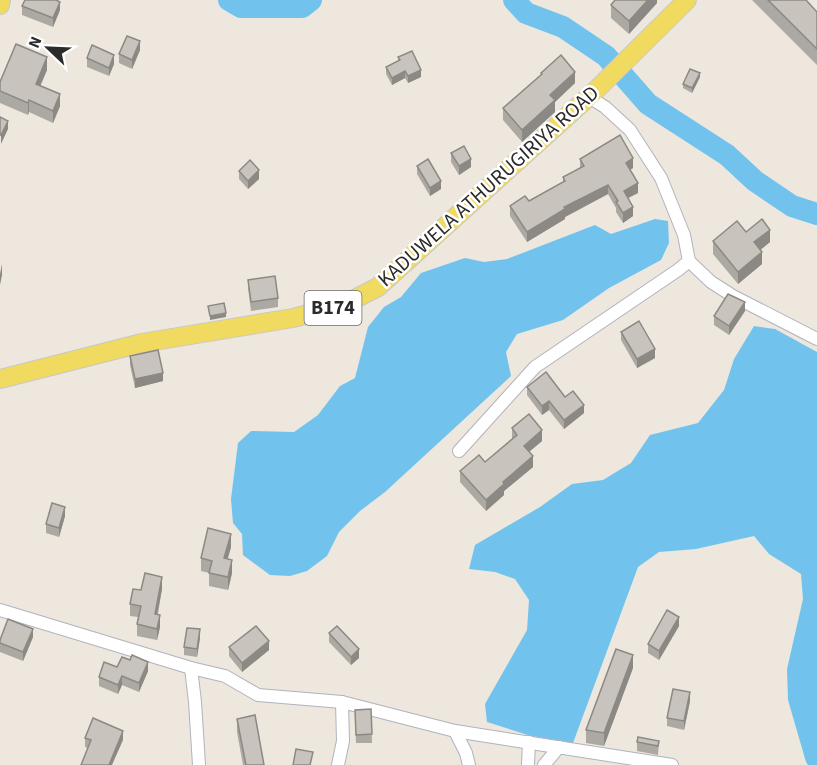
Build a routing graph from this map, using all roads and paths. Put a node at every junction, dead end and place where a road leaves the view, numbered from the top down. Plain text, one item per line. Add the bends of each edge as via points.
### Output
1 (1, 0) edge
2 (687, 0) edge
3 (0, 5) edge
4 (592, 94) junction
5 (689, 261) junction
6 (817, 339) edge
7 (0, 379) edge
8 (459, 451) dead end
9 (0, 610) edge
10 (191, 668) junction
11 (342, 702) junction
12 (455, 730) junction
13 (529, 742) junction
14 (559, 747) junction
15 (610, 760) edge
16 (199, 765) edge
17 (338, 765) edge
18 (469, 765) edge
19 (528, 765) edge
20 (544, 765) edge
21 (672, 765) edge

1 - 3 main road
2 - 4 main road, KADUWELA ATHURUGIRIYA ROAD / B174
4 - 5 street via 630,130 661,178 684,235
4 - 7 main road, KADUWELA ATHURUGIRIYA ROAD / B174 via 378,287 343,305 293,318 142,344
5 - 6 street via 733,296
5 - 8 street via 535,367
9 - 10 street
10 - 11 street via 225,676 258,695
10 - 16 street
11 - 12 street
11 - 17 street via 343,741
12 - 13 street
12 - 18 street
13 - 14 street
13 - 19 street
14 - 15 street
14 - 20 street
15 - 21 street

